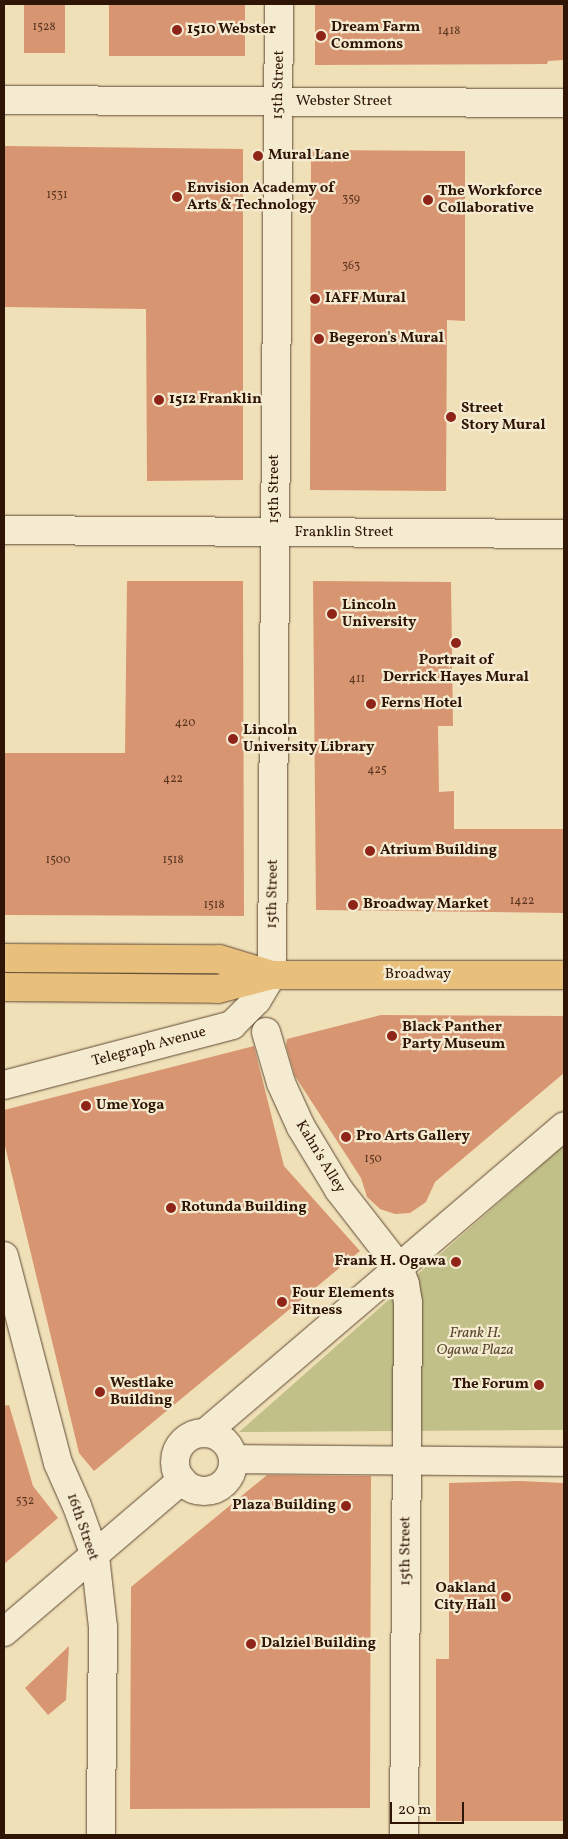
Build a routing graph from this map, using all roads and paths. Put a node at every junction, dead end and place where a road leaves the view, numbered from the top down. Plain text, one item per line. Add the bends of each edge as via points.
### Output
1 (279, 4) edge
2 (4, 100) edge
3 (279, 101) junction
4 (564, 103) edge
5 (4, 530) edge
6 (275, 532) junction
7 (564, 534) edge
8 (4, 958) edge
9 (272, 975) junction
10 (564, 975) edge
11 (4, 987) edge
12 (266, 1032) dead end
13 (4, 1085) edge
14 (564, 1126) edge
15 (4, 1256) edge
16 (399, 1267) junction
17 (205, 1433) junction
18 (233, 1459) junction
19 (407, 1460) junction
20 (564, 1462) edge
21 (182, 1480) junction
22 (94, 1556) junction
23 (4, 1632) edge
24 (100, 1835) edge
25 (404, 1835) edge

1 - 3 street, 15th Street
2 - 3 street, Webster Street
3 - 4 street, Webster Street
3 - 6 street, 15th Street
5 - 6 street, Franklin Street
6 - 7 street, Franklin Street
6 - 9 street, 15th Street
8 - 9 main road, Broadway via 219,959
9 - 10 main road, Broadway
9 - 11 main road, Broadway via 218,989
9 - 13 street, Telegraph Avenue via 257,1000 232,1025
12 - 16 street, Kahn's Alley via 281,1083 312,1148 353,1210
14 - 16 street
15 - 22 street, 16th Street via 58,1462
16 - 17 street
16 - 19 street, 15th Street via 408,1302
17 - 18 street via 221,1438
17 - 21 street via 187,1438 181,1445 176,1463
18 - 19 street
18 - 21 street via 230,1475 211,1490 195,1489
19 - 20 street
19 - 25 street, 15th Street
21 - 22 street
22 - 23 street
22 - 24 street, 16th Street via 103,1627

